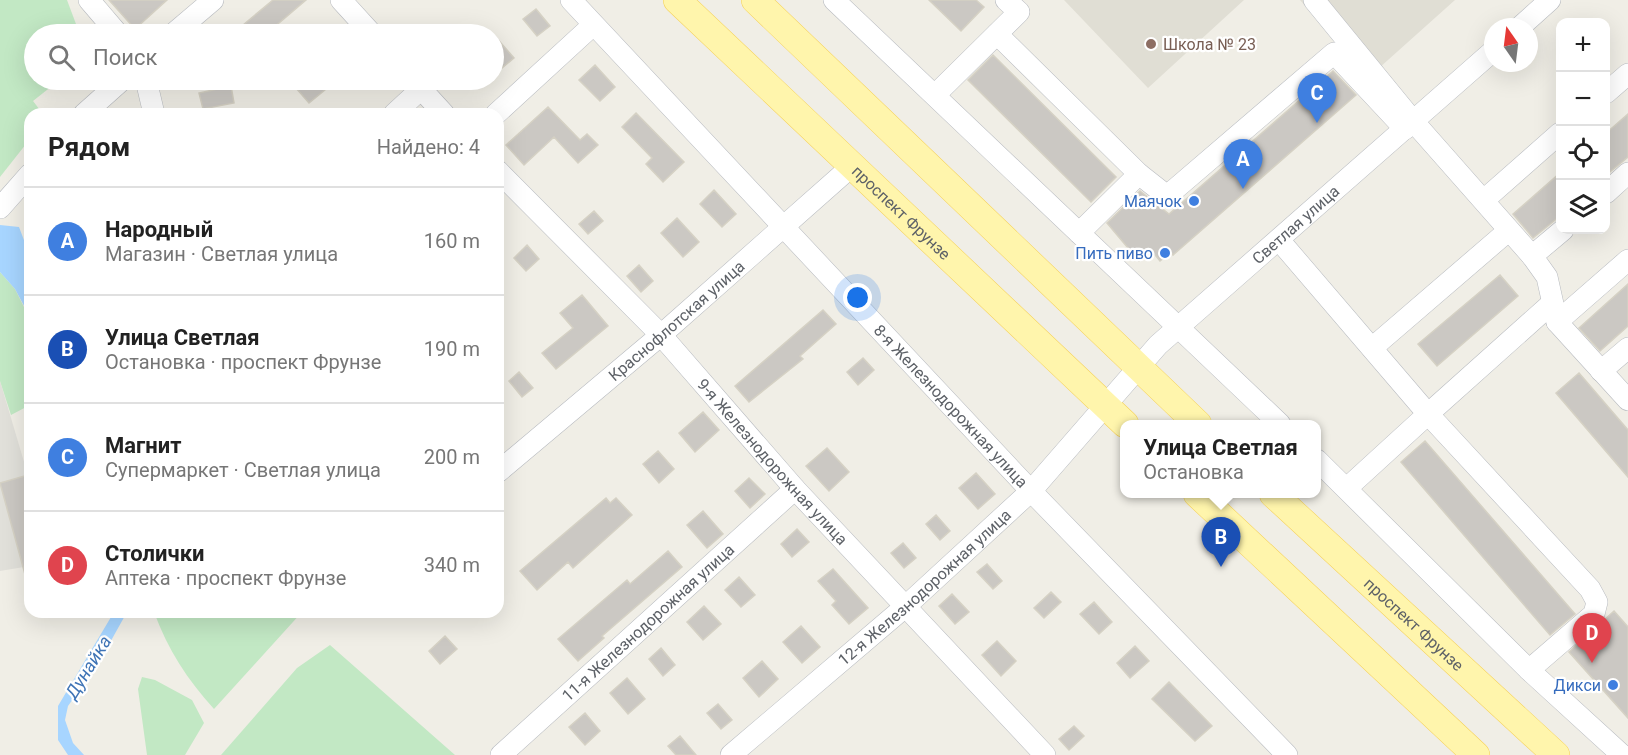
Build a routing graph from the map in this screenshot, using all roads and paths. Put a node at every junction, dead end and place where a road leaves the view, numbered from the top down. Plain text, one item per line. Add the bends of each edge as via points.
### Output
1 (88, 0) edge
2 (213, 0) edge
3 (341, 0) edge
4 (572, 0) edge
5 (677, 0) edge
6 (755, 0) edge
7 (834, 0) edge
8 (1314, 0) edge
9 (1550, 0) edge
10 (1019, 4) edge
11 (1530, 18) edge
12 (109, 24) edge
13 (185, 24) edge
14 (363, 24) edge
15 (594, 25) junction
16 (997, 34) junction
17 (1484, 59) edge
18 (1628, 74) edge
19 (1610, 89) edge
20 (111, 90) edge
21 (148, 90) edge
22 (412, 90) edge
23 (422, 90) edge
24 (936, 94) junction
25 (91, 108) edge
26 (153, 108) edge
27 (399, 108) edge
28 (439, 108) edge
29 (503, 108) edge
30 (1409, 125) junction
31 (1556, 137) edge
32 (852, 166) junction
33 (1628, 173) edge
34 (1139, 174) junction
35 (504, 177) edge
36 (24, 181) edge
37 (1610, 189) edge
38 (1484, 200) junction
39 (0, 208) edge
40 (785, 226) junction
41 (1508, 231) junction
42 (1079, 232) junction
43 (1558, 234) edge
44 (1279, 240) junction
45 (1532, 256) junction
46 (1628, 260) edge
47 (1554, 313) junction
48 (1178, 328) junction
49 (661, 335) junction
50 (1372, 348) junction
51 (1628, 348) edge
52 (1139, 367) junction
53 (1601, 371) junction
54 (1628, 400) edge
55 (1105, 405) junction
56 (1428, 414) junction
57 (1121, 420) edge
58 (1194, 420) edge
59 (1276, 420) edge
60 (1321, 464) edge
61 (504, 467) edge
62 (1347, 488) junction
63 (795, 489) junction
64 (1031, 491) junction
65 (1201, 498) edge
66 (1277, 498) edge
67 (906, 606) junction
68 (1529, 670) junction
69 (501, 755) edge
70 (731, 755) edge
71 (1045, 755) edge
72 (1287, 755) edge
73 (1476, 755) edge
74 (1556, 755) edge
75 (1622, 755) edge

1 - 12 street
2 - 13 street
3 - 14 street
4 - 15 street, 8-я Железнодорожная улица
5 - 32 main road, проспект Фрунзе
6 - 52 main road
7 - 24 street
8 - 30 street
9 - 11 street
10 - 16 street
15 - 29 street
15 - 40 street, 8-я Железнодорожная улица
16 - 24 street
16 - 34 street
17 - 30 street, Светлая улица
18 - 19 street
20 - 25 street
21 - 26 street
22 - 27 street
23 - 28 street
24 - 42 street
30 - 34 street via 1334,53 1167,196
30 - 38 street
30 - 44 street, Светлая улица
31 - 38 street
32 - 40 street, Краснофлотская улица
32 - 55 main road, проспект Фрунзе
33 - 37 street
34 - 42 street
35 - 49 street, 9-я Железнодорожная улица
36 - 39 street
38 - 41 street
40 - 49 street, Краснофлотская улица
40 - 64 street, 8-я Железнодорожная улица
41 - 45 street
41 - 50 street
42 - 48 street
43 - 45 street
44 - 48 street, Светлая улица
44 - 50 street
45 - 47 street via 1546,277
46 - 47 street
47 - 53 street
47 - 56 street
48 - 52 street, Светлая улица
48 - 59 street
49 - 61 street, Краснофлотская улица
49 - 63 street, 9-я Железнодорожная улица
50 - 56 street
51 - 53 street
52 - 55 street, Светлая улица
52 - 58 main road
53 - 54 street
55 - 57 main road, проспект Фрунзе
55 - 64 street, 12-я Железнодорожная улица
56 - 62 street
56 - 68 street via 1590,589 1597,602 1594,614
60 - 62 street
62 - 68 street
63 - 67 street, 9-я Железнодорожная улица
63 - 69 street, 11-я Железнодорожная улица
64 - 67 street, 12-я Железнодорожная улица
64 - 72 street, 8-я Железнодорожная улица
65 - 73 main road
66 - 74 main road, проспект Фрунзе
67 - 70 street, 12-я Железнодорожная улица
67 - 71 street, 9-я Железнодорожная улица
68 - 75 street

